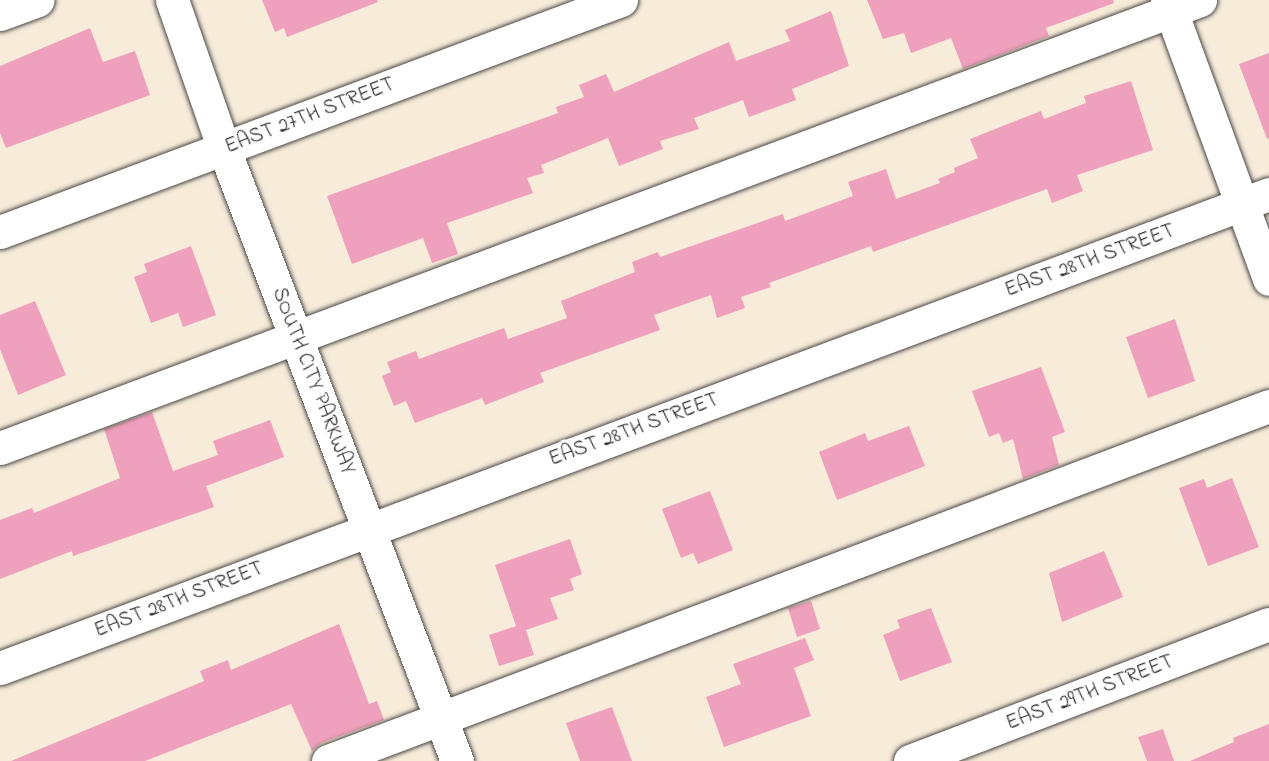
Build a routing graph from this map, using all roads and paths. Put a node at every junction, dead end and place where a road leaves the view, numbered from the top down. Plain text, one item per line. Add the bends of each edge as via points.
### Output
1 (38, 0) edge
2 (172, 0) edge
3 (621, 0) edge
4 (1180, 4) edge
5 (0, 14) edge
6 (224, 148) junction
7 (1256, 199) edge
8 (0, 232) edge
9 (1269, 279) edge
10 (297, 338) junction
11 (1269, 406) edge
12 (0, 448) edge
13 (370, 527) junction
14 (1269, 624) edge
15 (0, 669) edge
16 (441, 719) junction
17 (328, 761) edge
18 (457, 761) edge
19 (910, 761) edge

1 - 5 street
2 - 6 street, SOUTH CITY PARKWAY
3 - 6 street, EAST 27TH STREET
4 - 7 street
4 - 10 street
6 - 8 street, EAST 27TH STREET
6 - 10 street, SOUTH CITY PARKWAY
7 - 9 street
7 - 13 street, EAST 28TH STREET
10 - 12 street
10 - 13 street, SOUTH CITY PARKWAY
11 - 16 street
13 - 15 street, EAST 28TH STREET
13 - 16 street, SOUTH CITY PARKWAY
14 - 19 street, EAST 29TH STREET
16 - 17 street
16 - 18 street, SOUTH CITY PARKWAY

